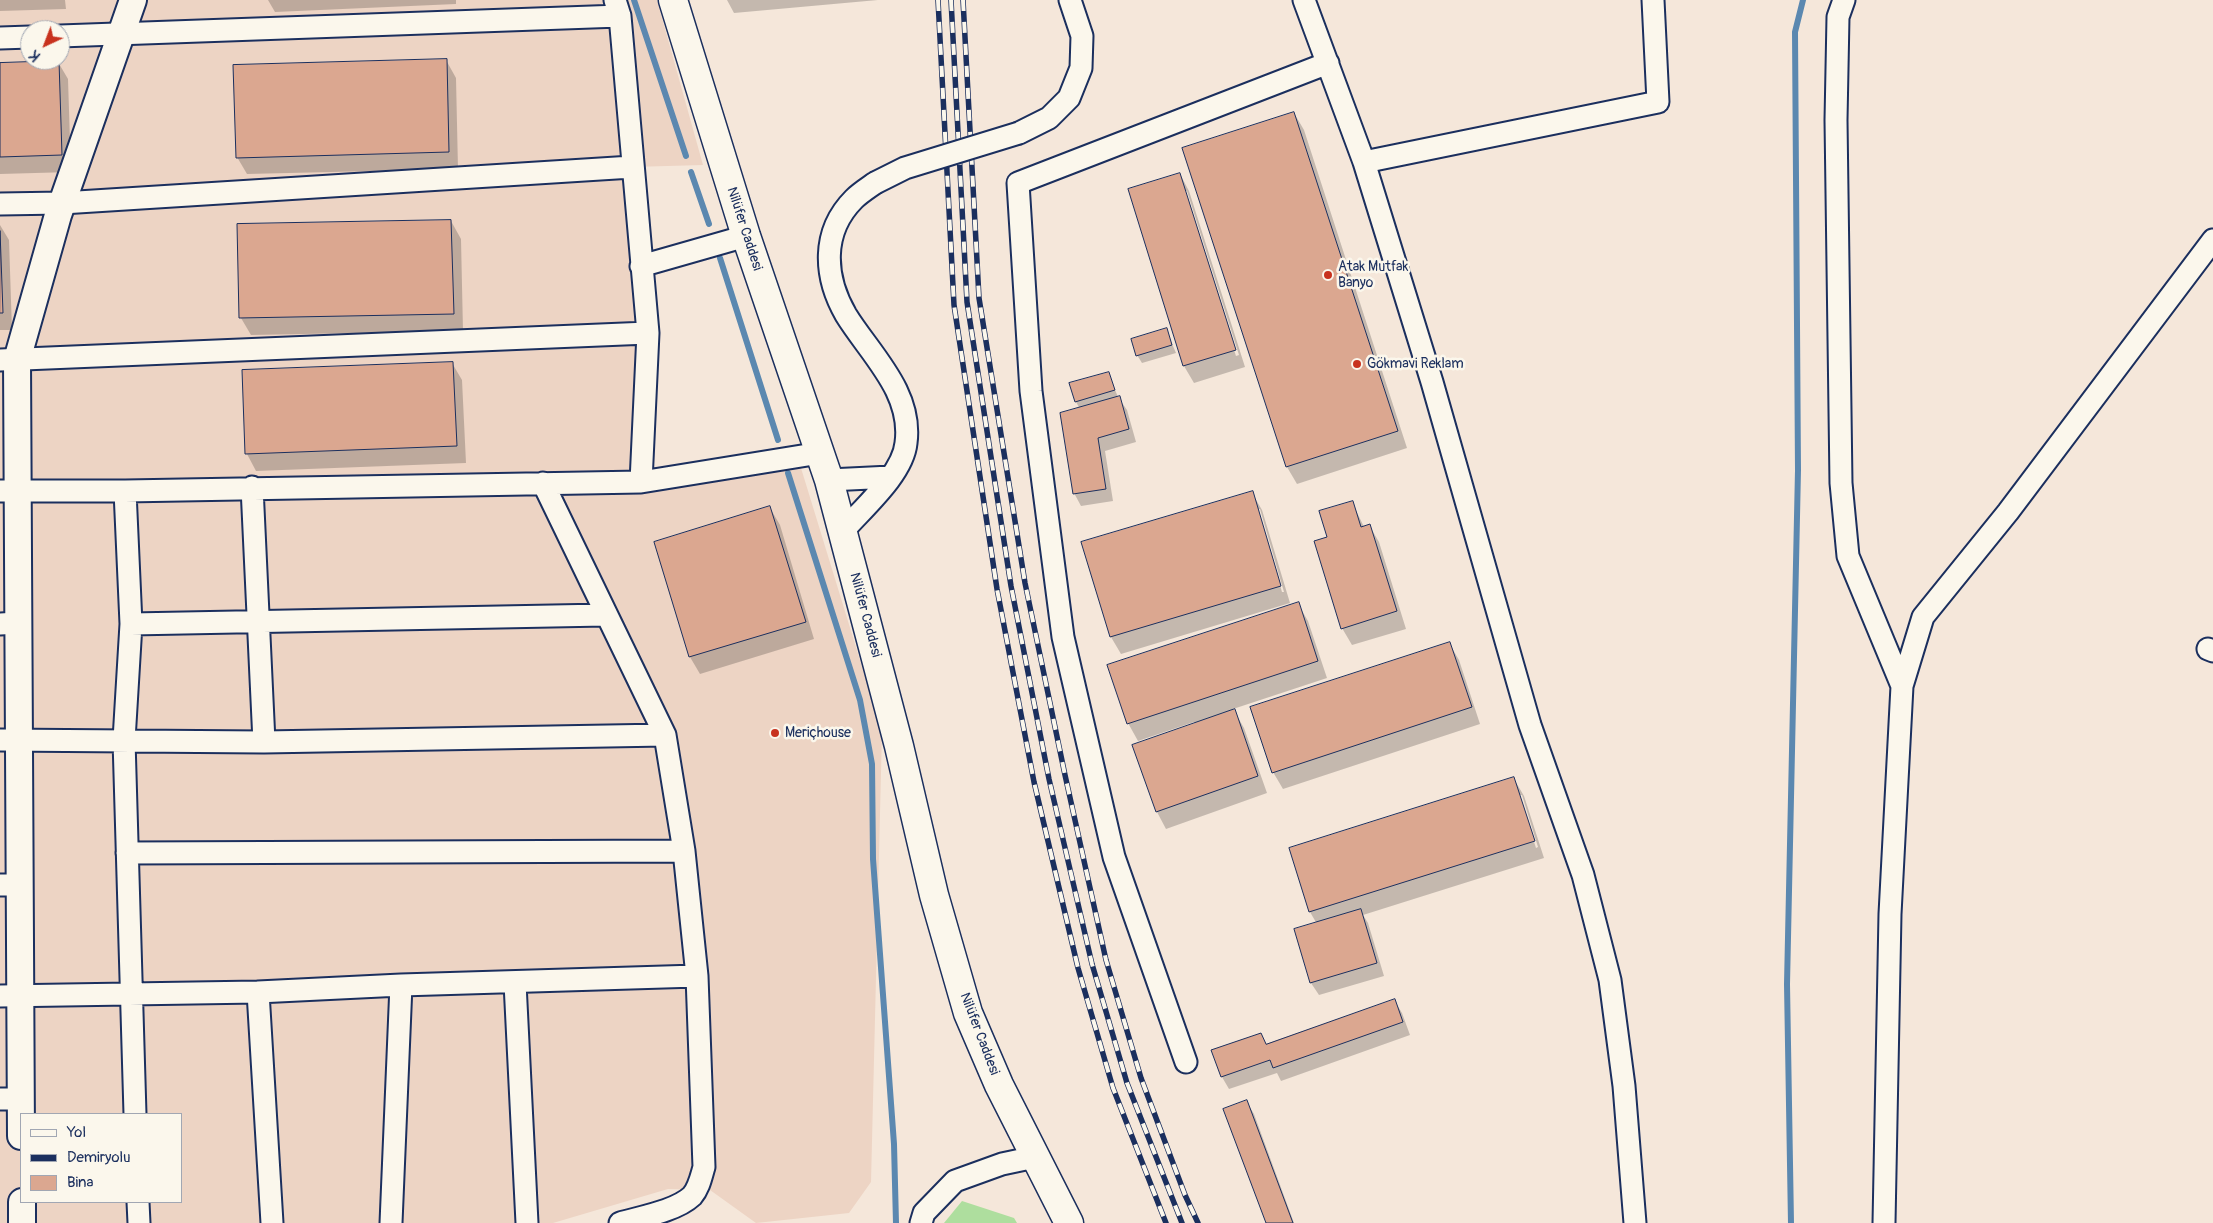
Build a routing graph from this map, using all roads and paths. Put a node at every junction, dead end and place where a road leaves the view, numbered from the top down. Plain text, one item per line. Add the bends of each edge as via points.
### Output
1 (134, 0) edge
2 (672, 0) edge
3 (1070, 0) edge
4 (1304, 0) edge
5 (1654, 0) edge
6 (1844, 0) edge
7 (618, 8) edge
8 (122, 34) junction
9 (70, 36) edge
10 (20, 37) edge
11 (0, 38) edge
12 (1328, 62) junction
13 (1364, 162) junction
14 (632, 167) junction
15 (62, 203) junction
16 (0, 204) edge
17 (746, 236) junction
18 (2213, 240) edge
19 (641, 266) junction
20 (648, 333) junction
21 (8, 360) edge
22 (820, 453) junction
23 (891, 477) junction
24 (829, 480) junction
25 (640, 482) junction
26 (543, 483) junction
27 (252, 487) junction
28 (8, 490) edge
29 (125, 491) junction
30 (843, 531) junction
31 (605, 615) junction
32 (258, 623) junction
33 (9, 624) edge
34 (130, 624) junction
35 (1902, 686) junction
36 (665, 735) junction
37 (10, 740) edge
38 (124, 740) junction
39 (264, 742) junction
40 (684, 850) junction
41 (127, 854) junction
42 (10, 885) edge
43 (697, 976) junction
44 (515, 983) junction
45 (401, 985) junction
46 (258, 992) junction
47 (131, 994) junction
48 (10, 996) edge
49 (1186, 1062) dead end
50 (10, 1099) edge
51 (135, 1113) edge
52 (20, 1133) edge
53 (1035, 1157) junction
54 (22, 1203) edge
55 (138, 1203) edge
56 (684, 1213) edge
57 (22, 1223) edge
58 (139, 1223) edge
59 (272, 1223) edge
60 (391, 1223) edge
61 (527, 1223) edge
62 (620, 1223) edge
63 (922, 1223) edge
64 (1069, 1223) edge
65 (1635, 1223) edge
66 (1884, 1223) edge

1 - 8 street
2 - 17 main road, Nilüfer Caddesi
3 - 23 street, bridge via 1082,36 1081,68 1069,98 1049,118 1019,133 905,168 874,183 853,199 831,236 828,260 834,286 846,314 901,401 906,443 900,463
4 - 12 street
5 - 13 street via 1658,102
6 - 35 street via 1838,16 1836,120 1841,483 1848,556
7 - 8 street
7 - 14 street
8 - 9 street
8 - 15 street
10 - 11 street
12 - 13 street
12 - 49 street via 1018,183 1031,391 1063,637 1114,857
13 - 65 street via 1432,382 1530,725 1583,875 1610,980 1624,1086
14 - 15 street
14 - 19 street
15 - 16 street
15 - 21 street
17 - 19 street
17 - 22 main road, Nilüfer Caddesi
18 - 35 street via 2008,512 1923,617
19 - 20 street
20 - 21 street
20 - 25 street
21 - 28 street
22 - 24 main road, Nilüfer Caddesi
22 - 25 street
23 - 24 street
23 - 30 street
24 - 30 main road, Nilüfer Caddesi
25 - 26 street
26 - 27 street
26 - 31 street
27 - 29 street
27 - 32 street
28 - 29 street
28 - 33 street
29 - 34 street
30 - 53 main road, Nilüfer Caddesi via 934,895 968,1013
31 - 32 street
31 - 36 street
32 - 34 street
32 - 39 street
33 - 37 street
34 - 38 street
35 - 66 street via 1890,914
36 - 39 street
36 - 40 street
37 - 38 street
37 - 42 street
38 - 39 street
38 - 41 street
40 - 41 street
40 - 43 street
41 - 47 street
42 - 48 street
43 - 44 street
43 - 56 street via 704,1168
44 - 45 street
44 - 61 street
45 - 46 street
45 - 60 street
46 - 47 street
46 - 59 street
47 - 48 street
47 - 51 street
48 - 50 street
50 - 52 street
53 - 63 street via 1002,1164 955,1181 924,1213
53 - 64 main road, Nilüfer Caddesi
54 - 57 street
55 - 58 street
56 - 62 street

